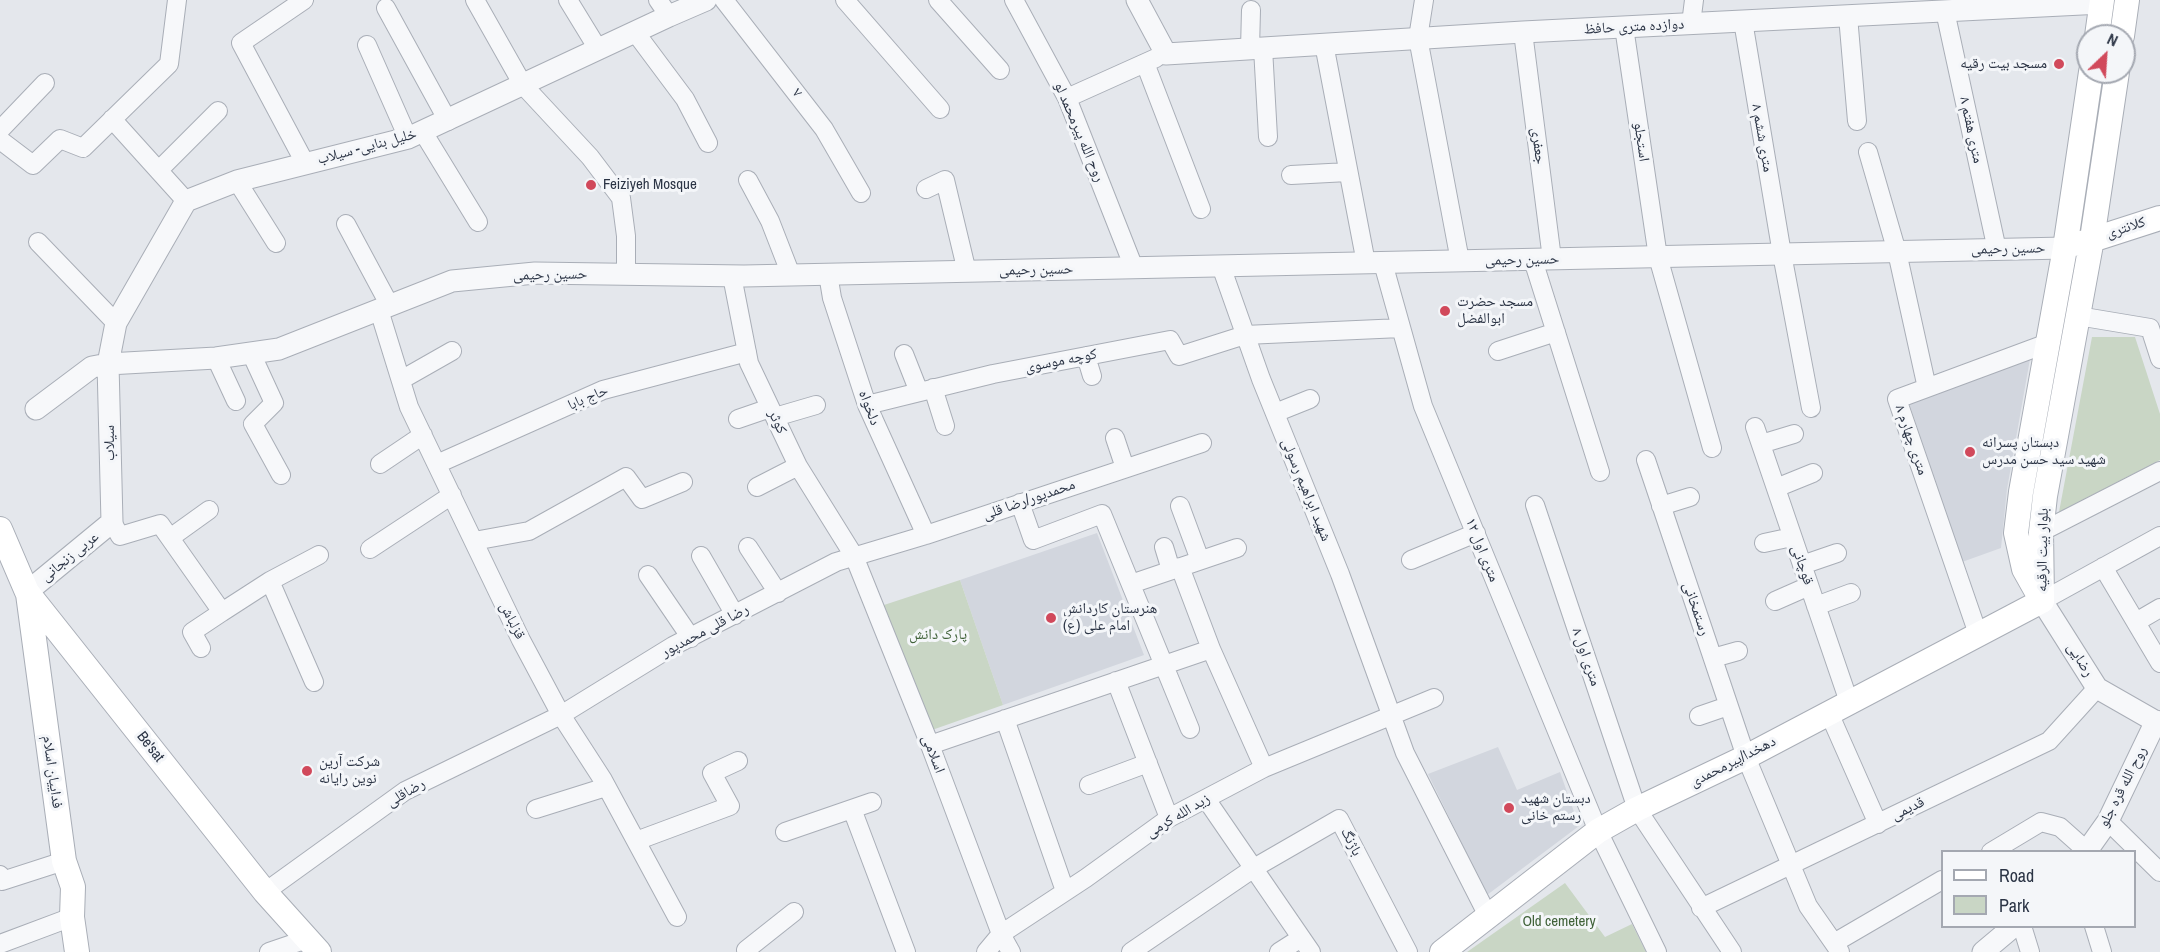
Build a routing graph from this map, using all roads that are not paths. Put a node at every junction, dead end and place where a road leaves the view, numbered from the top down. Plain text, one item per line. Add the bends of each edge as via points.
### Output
1 (177, 0) edge
2 (304, 0) edge
3 (475, 0) edge
4 (568, 0) edge
5 (706, 0) edge
6 (724, 0) edge
7 (845, 0) edge
8 (938, 0) edge
9 (1014, 0) edge
10 (1137, 0) edge
11 (1424, 0) edge
12 (1694, 0) edge
13 (2127, 0) edge
14 (2102, 2) edge
15 (386, 8) dead end
16 (663, 8) edge
17 (1251, 10) dead end
18 (1945, 11) junction
19 (1848, 16) junction
20 (1743, 21) junction
21 (1691, 24) junction
22 (2099, 24) edge
23 (2124, 24) edge
24 (1624, 27) junction
25 (635, 32) junction
26 (1523, 32) junction
27 (1418, 38) junction
28 (1324, 44) junction
29 (367, 45) dead end
30 (1256, 48) junction
31 (598, 49) junction
32 (1166, 54) junction
33 (1145, 63) junction
34 (1000, 70) dead end
35 (45, 83) dead end
36 (2089, 84) edge
37 (2115, 84) edge
38 (523, 85) junction
39 (1067, 98) junction
40 (940, 109) dead end
41 (218, 111) dead end
42 (112, 119) junction
43 (448, 121) junction
44 (1857, 121) dead end
45 (0, 130) edge
46 (416, 135) junction
47 (1268, 136) dead end
48 (0, 140) edge
49 (708, 143) dead end
50 (1868, 152) dead end
51 (305, 164) junction
52 (159, 170) junction
53 (1348, 172) junction
54 (1291, 174) dead end
55 (748, 180) dead end
56 (237, 182) junction
57 (926, 189) dead end
58 (861, 193) dead end
59 (186, 201) junction
60 (1201, 209) dead end
61 (2160, 218) edge
62 (478, 222) dead end
63 (346, 224) dead end
64 (2092, 239) junction
65 (38, 242) dead end
66 (276, 243) dead end
67 (2065, 248) junction
68 (1997, 250) junction
69 (1897, 252) junction
70 (1782, 254) junction
71 (1658, 257) junction
72 (1543, 260) junction
73 (1460, 261) junction
74 (1374, 263) junction
75 (1221, 266) junction
76 (1134, 268) junction
77 (967, 272) junction
78 (626, 274) junction
79 (828, 274) junction
80 (791, 275) junction
81 (732, 276) junction
82 (384, 308) junction
83 (2078, 316) junction
84 (116, 323) junction
85 (1401, 328) junction
86 (1556, 332) junction
87 (1245, 335) junction
88 (2048, 343) junction
89 (452, 351) dead end
90 (1498, 351) dead end
91 (747, 352) junction
92 (251, 353) junction
93 (904, 354) dead end
94 (1086, 356) junction
95 (216, 358) junction
96 (2160, 359) edge
97 (108, 364) junction
98 (1092, 376) dead end
99 (401, 380) junction
100 (1926, 388) junction
101 (926, 390) junction
102 (1310, 399) dead end
103 (236, 401) dead end
104 (816, 405) dead end
105 (867, 405) junction
106 (1811, 408) dead end
107 (36, 409) dead end
108 (1275, 412) junction
109 (772, 413) junction
110 (738, 419) dead end
111 (945, 426) dead end
112 (1755, 427) dead end
113 (1794, 434) dead end
114 (423, 435) junction
115 (1115, 438) dead end
116 (1202, 443) dead end
117 (1761, 444) junction
118 (1712, 448) dead end
119 (1646, 460) dead end
120 (380, 464) dead end
121 (437, 464) junction
122 (798, 466) junction
123 (1125, 468) junction
124 (1600, 471) dead end
125 (2160, 471) edge
126 (1814, 473) dead end
127 (281, 475) dead end
128 (683, 482) dead end
129 (757, 487) dead end
130 (1776, 488) junction
131 (452, 495) junction
132 (1689, 497) dead end
133 (1020, 503) junction
134 (1535, 505) dead end
135 (1180, 506) dead end
136 (1661, 506) junction
137 (209, 510) dead end
138 (112, 522) junction
139 (0, 529) edge
140 (2041, 532) junction
141 (1476, 533) junction
142 (926, 536) junction
143 (1792, 537) junction
144 (170, 538) junction
145 (474, 542) junction
146 (1764, 543) dead end
147 (2157, 544) edge
148 (748, 547) dead end
149 (1164, 547) dead end
150 (1237, 548) dead end
151 (370, 549) dead end
152 (1837, 554) dead end
153 (319, 555) dead end
154 (701, 556) dead end
155 (854, 556) junction
156 (1411, 560) dead end
157 (1200, 561) junction
158 (1802, 565) junction
159 (2103, 567) junction
160 (1176, 569) junction
161 (648, 575) dead end
162 (270, 581) junction
163 (1131, 584) junction
164 (1809, 586) junction
165 (27, 592) junction
166 (778, 593) junction
167 (1851, 593) dead end
168 (1775, 601) dead end
169 (2042, 601) junction
170 (1816, 606) junction
171 (2160, 608) edge
172 (222, 612) junction
173 (735, 615) junction
174 (2136, 622) junction
175 (1977, 634) junction
176 (691, 638) junction
177 (201, 648) dead end
178 (1211, 649) junction
179 (1738, 651) dead end
180 (1713, 658) junction
181 (2160, 663) edge
182 (1165, 665) junction
183 (1116, 681) junction
184 (314, 682) dead end
185 (2097, 688) junction
186 (1434, 698) dead end
187 (1728, 705) junction
188 (1839, 708) junction
189 (1391, 714) junction
190 (561, 715) junction
191 (1699, 716) dead end
192 (1005, 720) junction
193 (2159, 720) edge
194 (1190, 729) dead end
195 (930, 745) junction
196 (1746, 757) junction
197 (738, 761) dead end
198 (1148, 763) junction
199 (1264, 768) junction
200 (1089, 785) dead end
201 (606, 787) junction
202 (1206, 799) junction
203 (872, 802) dead end
204 (536, 809) dead end
205 (852, 809) junction
206 (1637, 809) junction
207 (1169, 818) junction
208 (2108, 821) junction
209 (1878, 824) junction
210 (1598, 831) junction
211 (785, 832) dead end
212 (636, 841) junction
213 (1994, 850) edge
214 (2085, 850) edge
215 (2087, 850) edge
216 (64, 861) junction
217 (1791, 866) junction
218 (1254, 868) junction
219 (2160, 872) edge
220 (0, 875) edge
221 (1941, 881) edge
222 (1065, 891) junction
223 (265, 892) junction
224 (1701, 909) junction
225 (794, 912) dead end
226 (1488, 916) junction
227 (72, 917) junction
228 (677, 917) dead end
229 (2013, 928) edge
230 (2022, 928) edge
231 (2094, 928) edge
232 (1001, 934) junction
233 (0, 944) edge
234 (1306, 945) edge
235 (313, 946) edge
236 (1837, 948) edge
237 (77, 952) edge
238 (269, 952) edge
239 (747, 952) edge
240 (906, 952) edge
241 (986, 952) edge
242 (1011, 952) edge
243 (1131, 952) edge
244 (1279, 952) edge
245 (1408, 952) edge
246 (1442, 952) edge
247 (1657, 952) edge
248 (1732, 952) edge
249 (1983, 952) edge
250 (2030, 952) edge
251 (2102, 952) edge

1 - 42 street via 169,64
2 - 51 street via 241,42
3 - 38 street
4 - 31 street
5 - 16 street, خلیل بنایی- سیلاب
6 - 58 street, ۷ via 824,129
7 - 40 street
8 - 34 street
9 - 39 street, روح الله پیرمحمد لو
10 - 32 street
11 - 27 street
12 - 21 street
13 - 23 main road
14 - 18 street, دوازده متری حافظ
14 - 22 main road
15 - 43 street
16 - 25 street, خلیل بنایی- سیلاب
17 - 30 street
18 - 19 street, دوازده متری حافظ
18 - 68 street, ۸ متری هفتم
19 - 20 street, دوازده متری حافظ
19 - 44 street
20 - 21 street, دوازده متری حافظ
20 - 70 street, ۸ متری ششم
21 - 24 street, دوازده متری حافظ
24 - 26 street, دوازده متری حافظ
24 - 71 street, استجلو
25 - 31 street, خلیل بنایی- سیلاب
25 - 49 street via 685,99
26 - 27 street, دوازده متری حافظ
26 - 72 street, جعفری
27 - 28 street, دوازده متری حافظ
27 - 73 street
28 - 30 street, دوازده متری حافظ
28 - 53 street, ۱۲ متری اول
29 - 46 street
30 - 32 street, دوازده متری حافظ
30 - 47 street
31 - 38 street, خلیل بنایی- سیلاب
32 - 33 street
33 - 39 street
33 - 60 street
35 - 45 street
36 - 67 main road, بلوار بیت الرقیه
37 - 64 main road, بلوار بیت الرقیه
38 - 43 street, خلیل بنایی- سیلاب
38 - 78 street via 590,157 621,198
39 - 76 street, روح الله پیرمحمد لو
41 - 52 street
42 - 48 street via 84,148 60,139 33,165
42 - 52 street
43 - 46 street, خلیل بنایی- سیلاب
46 - 51 street, خلیل بنایی- سیلاب
46 - 62 street
50 - 69 street
51 - 56 street, خلیل بنایی- سیلاب
52 - 59 street
53 - 54 street
53 - 74 street, ۱۲ متری اول
55 - 80 street via 770,221
56 - 59 street, خلیل بنایی- سیلاب
56 - 66 street
57 - 77 street via 945,180
59 - 84 street
61 - 64 main road, کلانتری
63 - 82 street, قزلباش
64 - 67 main road, کلانتری
64 - 83 main road, بلوار بیت الرقیه
65 - 84 street
67 - 68 street, حسین رحیمی
67 - 88 main road, بلوار بیت الرقیه
68 - 69 street, حسین رحیمی
69 - 70 street, حسین رحیمی
69 - 100 street
70 - 71 street, حسین رحیمی
70 - 106 street, ۸ متری ششم
71 - 72 street, حسین رحیمی
71 - 118 street, استجلو
72 - 73 street, حسین رحیمی
72 - 86 street, جعفری
73 - 74 street, حسین رحیمی
74 - 75 street, حسین رحیمی
74 - 85 street, ۱۲ متری اول
75 - 76 street, حسین رحیمی
75 - 87 street, شهید ابراهیم رسولی
76 - 77 street, حسین رحیمی
77 - 79 street, حسین رحیمی
78 - 81 street, حسین رحیمی
78 - 82 street, حسین رحیمی via 535,273 452,281
79 - 80 street, حسین رحیمی
79 - 105 street, دلخواه via 832,298
80 - 81 street, حسین رحیمی
81 - 91 street, کوثر
82 - 92 street, حسین رحیمی via 279,349
82 - 99 street, قزلباش
83 - 96 street via 2150,328
83 - 140 main road, بلوار بیت الرقیه
84 - 97 street
85 - 87 street
85 - 141 street, ۱۲ متری اول via 1423,406
86 - 90 street
86 - 124 street, جعفری
87 - 94 street, کوچه موسوی via 1179,356 1170,340
87 - 108 street, شهید ابراهیم رسولی
88 - 100 street, ۸ متری چهارم
88 - 169 main road, بلوار بیت الرقیه via 2016,532 2024,569
89 - 99 street
91 - 109 street, کوثر
91 - 121 street, حاج بابا via 603,390
92 - 95 street, حسین رحیمی
92 - 127 street via 274,403 253,424
93 - 101 street
94 - 98 street
94 - 101 street, کوچه موسوی
95 - 97 street, حسین رحیمی
95 - 103 street
97 - 107 street, حسین رحیمی via 92,367
97 - 138 street, سیلاب
99 - 114 street, قزلباش
100 - 175 street, ۸ متری چهارم via 1897,399
101 - 105 street, کوچه موسوی
101 - 111 street
102 - 108 street
104 - 109 street
105 - 142 street, دلخواه
108 - 189 street, شهید ابراهیم رسولی via 1341,574
109 - 110 street
109 - 122 street, کوثر
112 - 117 street, قوچانی
113 - 117 street
114 - 120 street
114 - 121 street, قزلباش
115 - 123 street
116 - 123 street, محمدپور/رضا قلی
117 - 130 street, قوچانی
119 - 136 street, رستمخانی
121 - 131 street, قزلباش
122 - 129 street
122 - 155 street, کوثر
123 - 133 street, محمدپور/رضا قلی
125 - 140 street
126 - 130 street
128 - 145 street via 642,499 626,477 529,531
130 - 143 street, قوچانی
131 - 145 street, قزلباش
131 - 151 street
132 - 136 street
133 - 142 street, محمدپور/رضا قلی
133 - 163 street via 1033,540 1102,514
134 - 206 street, ۸ متری اول
135 - 157 street
136 - 180 street, رستمخانی
137 - 144 street
138 - 144 street via 120,536 160,524
138 - 165 street, عربی زنجانی
139 - 165 main road, Be'sat
140 - 169 main road, بلوار بیت الرقیه
141 - 156 street
141 - 210 street, ۱۲ متری اول
142 - 155 street, محمدپور/رضا قلی
143 - 146 street
143 - 158 street, قوچانی
144 - 172 street
145 - 190 street, قزلباش
147 - 159 street
148 - 166 street
149 - 160 street
150 - 157 street
152 - 158 street
153 - 162 street
154 - 173 street
155 - 166 street, رضا قلی محمدپور
155 - 195 street, اسلامی
157 - 160 street
158 - 164 street, قوچانی
159 - 169 street
159 - 174 street
160 - 163 street
160 - 178 street
161 - 176 street
162 - 172 street
162 - 184 street
163 - 182 street
164 - 168 street
164 - 170 street, قوچانی
165 - 216 main road, فداییان اسلام
165 - 223 main road, Be'sat
166 - 173 street, رضا قلی محمدپور
167 - 170 street
169 - 175 main road, دهخدا/پیرمحمدی
169 - 185 street, رضایی
170 - 188 street, قوچانی
171 - 174 street
172 - 177 street via 192,632
173 - 176 street, رضا قلی محمدپور
174 - 181 street
175 - 188 main road, دهخدا/پیرمحمدی
176 - 190 street, رضا قلی محمدپور
178 - 182 street
178 - 199 street
179 - 180 street
180 - 187 street, رستمخانی
182 - 183 street
182 - 194 street
183 - 192 street
183 - 198 street
185 - 193 street, رضایی
185 - 209 street, قدیمی via 2049,741
186 - 189 street, زید الله کرمی
187 - 191 street
187 - 196 street, رستمخانی
188 - 196 main road, دهخدا/پیرمحمدی
188 - 209 street, قوچانی
189 - 199 street, زید الله کرمی
189 - 226 street, شهید ابراهیم رسولی via 1405,753
190 - 201 street, قزلباش
190 - 223 street, رضاقلی via 405,791
192 - 195 street
192 - 222 street
193 - 208 street, روح الله قره جلو
195 - 232 street, اسلامی
196 - 206 main road, دهخدا/پیرمحمدی
196 - 217 street, رستمخانی
197 - 212 street via 712,773 730,806
198 - 200 street
198 - 207 street
199 - 202 street, زید الله کرمی
201 - 204 street
201 - 212 street, قزلباش
202 - 207 street, زید الله کرمی
202 - 218 street
203 - 205 street
205 - 211 street
205 - 240 street
206 - 210 main road, دهخدا/پیرمحمدی
206 - 224 street, ۸ متری اول
207 - 222 street, زید الله کرمی
208 - 215 street, روح الله قره جلو
208 - 219 street
209 - 217 street, قدیمی
210 - 226 main road, دهخدا/پیرمحمدی
210 - 247 street, ۱۲ متری اول
212 - 228 street, قزلباش
213 - 214 street via 2041,822 2060,827
216 - 220 street via 2,881
216 - 227 main road, فداییان اسلام via 73,887
217 - 224 street, قدیمی
217 - 236 street, رستمخانی via 1808,906
218 - 234 street
218 - 243 street
218 - 245 street, باژنگ via 1339,819
221 - 236 street
222 - 232 street, زید الله کرمی
223 - 235 main road, Be'sat
224 - 248 street, ۸ متری اول
225 - 239 street
226 - 246 main road, دهخدا/پیرمحمدی
227 - 233 street
227 - 237 main road, فداییان اسلام
229 - 249 street
230 - 250 street
231 - 251 street
232 - 241 street, زید الله کرمی
232 - 242 street, اسلامی
234 - 244 street
235 - 238 street

